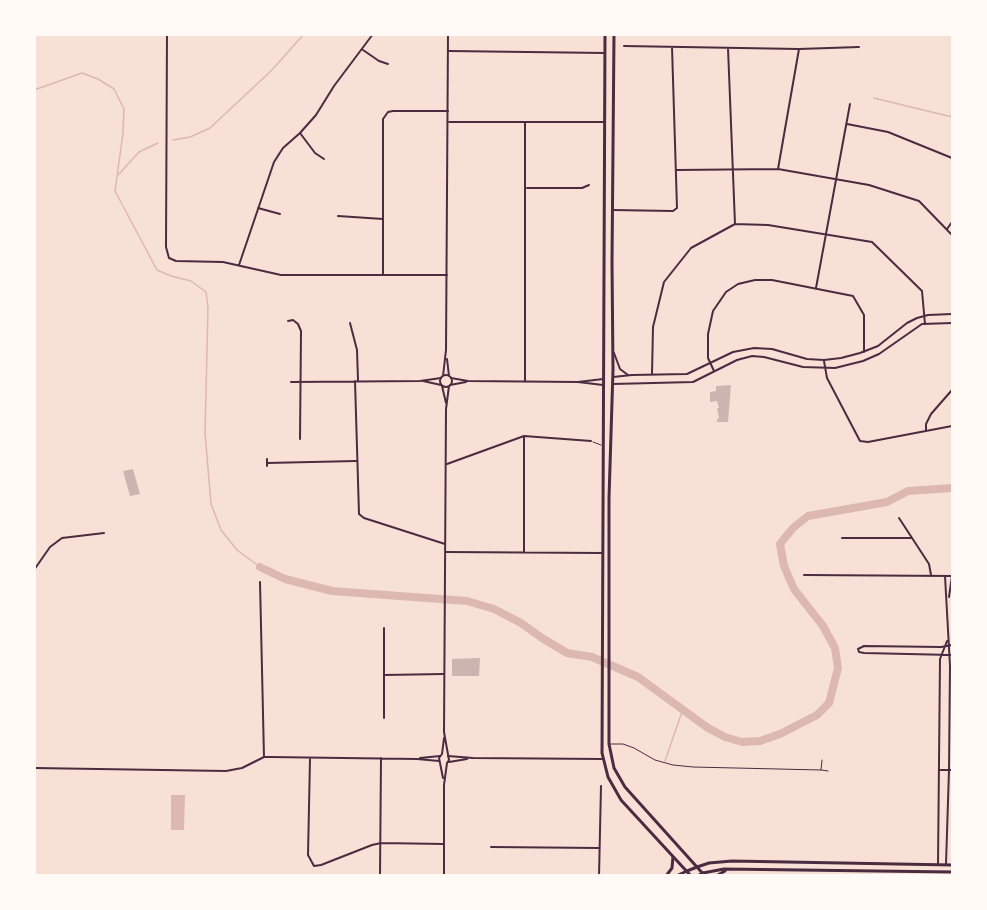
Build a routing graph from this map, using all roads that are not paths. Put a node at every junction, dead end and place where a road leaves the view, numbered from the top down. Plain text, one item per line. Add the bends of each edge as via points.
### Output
1 (167, 34) edge
2 (373, 34) edge
3 (448, 34) edge
4 (605, 34) edge
5 (614, 34) edge
6 (624, 46) dead end
7 (672, 47) junction
8 (859, 47) dead end
9 (728, 48) junction
10 (799, 49) junction
11 (363, 50) junction
12 (448, 51) junction
13 (605, 53) junction
14 (388, 64) dead end
15 (850, 104) dead end
16 (448, 111) junction
17 (449, 122) junction
18 (525, 122) junction
19 (604, 122) junction
20 (846, 124) junction
21 (300, 133) junction
22 (952, 156) edge
23 (324, 159) dead end
24 (733, 169) junction
25 (778, 169) junction
26 (677, 170) junction
27 (837, 179) junction
28 (590, 185) dead end
29 (526, 188) junction
30 (258, 208) junction
31 (612, 210) junction
32 (280, 214) dead end
33 (338, 216) dead end
34 (383, 219) junction
35 (952, 222) edge
36 (735, 224) junction
37 (947, 229) junction
38 (825, 234) junction
39 (952, 235) edge
40 (239, 265) junction
41 (383, 275) junction
42 (447, 275) junction
43 (816, 288) junction
44 (952, 314) edge
45 (924, 316) junction
46 (288, 321) dead end
47 (350, 323) dead end
48 (952, 323) edge
49 (925, 324) junction
50 (446, 350) junction
51 (613, 352) junction
52 (864, 352) junction
53 (824, 360) junction
54 (710, 363) junction
55 (825, 368) junction
56 (714, 372) junction
57 (628, 375) junction
58 (652, 375) junction
59 (442, 377) junction
60 (450, 377) junction
61 (613, 377) junction
62 (603, 379) junction
63 (356, 381) junction
64 (420, 381) junction
65 (468, 381) junction
66 (291, 382) dead end
67 (300, 382) junction
68 (525, 382) junction
69 (578, 382) junction
70 (613, 384) junction
71 (442, 385) junction
72 (603, 385) junction
73 (450, 386) junction
74 (952, 390) edge
75 (446, 409) junction
76 (952, 426) edge
77 (926, 431) junction
78 (524, 436) junction
79 (300, 439) dead end
80 (591, 441) joint
81 (602, 446) junction
82 (356, 461) junction
83 (267, 463) dead end
84 (446, 465) junction
85 (899, 518) dead end
86 (104, 533) dead end
87 (842, 538) dead end
88 (912, 538) junction
89 (445, 544) junction
90 (445, 552) junction
91 (524, 552) junction
92 (602, 553) junction
93 (34, 570) edge
94 (804, 575) dead end
95 (931, 576) junction
96 (945, 576) junction
97 (952, 576) edge
98 (260, 582) dead end
99 (948, 601) junction
100 (384, 628) dead end
101 (949, 646) edge
102 (942, 654) junction
103 (951, 655) edge
104 (950, 666) junction
105 (940, 667) junction
106 (444, 674) junction
107 (384, 675) junction
108 (384, 718) dead end
109 (444, 732) junction
110 (609, 744) junction
111 (441, 755) junction
112 (448, 755) junction
113 (264, 757) junction
114 (310, 758) junction
115 (381, 758) junction
116 (473, 758) junction
117 (417, 759) junction
118 (603, 759) junction
119 (822, 760) dead end
120 (440, 762) junction
121 (447, 763) junction
122 (34, 768) edge
123 (821, 770) junction
124 (939, 770) junction
125 (951, 770) edge
126 (828, 771) dead end
127 (444, 784) junction
128 (601, 786) dead end
129 (381, 843) junction
130 (444, 844) junction
131 (491, 847) dead end
132 (599, 848) junction
133 (673, 857) junction
134 (938, 864) junction
135 (946, 864) junction
136 (952, 865) edge
137 (697, 867) junction
138 (729, 869) junction
139 (687, 871) junction
140 (952, 872) edge
141 (704, 874) edge
142 (927, 874) edge
143 (937, 874) edge
144 (943, 874) edge
145 (380, 876) edge
146 (444, 876) edge
147 (599, 876) edge
148 (666, 876) edge
149 (676, 876) edge
150 (691, 876) edge
151 (697, 876) edge
152 (716, 876) edge

1 - 40 street via 167,254 176,261
2 - 11 street
3 - 12 street
4 - 13 main road
5 - 31 main road
6 - 7 street
7 - 9 street
7 - 26 street
8 - 10 street
9 - 10 street
9 - 24 street
10 - 25 street
11 - 14 street
11 - 21 street
12 - 13 street
12 - 16 street
13 - 19 main road
15 - 20 street
16 - 17 street
16 - 34 street via 393,111 383,119
17 - 18 street
17 - 42 street
18 - 19 street
18 - 29 street
19 - 62 main road
20 - 22 street via 888,132
20 - 27 street
21 - 23 street
21 - 30 street via 274,162
24 - 25 street
24 - 26 street
24 - 36 street
25 - 27 street
26 - 31 street via 678,203 673,211
27 - 37 street via 919,201
27 - 38 street
28 - 29 street
29 - 68 street
30 - 32 street
30 - 40 street
31 - 51 main road
33 - 34 street
34 - 41 street
35 - 37 street
36 - 38 street
36 - 58 street via 691,248 664,282 653,327
37 - 39 street
38 - 43 street
38 - 45 street via 872,242 922,291
40 - 41 street via 281,275
41 - 42 street
42 - 50 street
43 - 52 street via 853,296 864,315
43 - 54 street via 765,279 732,288 713,311 708,334
44 - 45 street
45 - 49 street
45 - 52 street
46 - 67 street via 293,320 301,331
47 - 63 street via 357,350
48 - 49 street
49 - 55 street via 868,359
50 - 59 street
50 - 60 street
51 - 57 street via 620,369
51 - 61 main road
52 - 53 street
53 - 54 street via 754,348
53 - 55 street
54 - 56 street
54 - 58 street via 687,374
55 - 56 street via 755,356 740,358
55 - 77 street via 860,441
56 - 70 street via 690,383
57 - 58 street
57 - 61 street
59 - 60 street
59 - 64 street
59 - 71 street
60 - 65 street
60 - 73 street
61 - 62 main road
61 - 70 main road
62 - 69 street
62 - 72 main road
63 - 64 street
63 - 67 street
63 - 82 street
64 - 71 street
65 - 68 street
65 - 73 street
66 - 67 street
67 - 79 street
68 - 69 street
69 - 72 street
70 - 72 main road
70 - 110 main road
71 - 73 street
71 - 75 street
72 - 81 main road
73 - 75 street
74 - 77 street via 932,414
75 - 84 street
76 - 77 street
78 - 80 street
78 - 84 street
78 - 91 street
80 - 81 lane
81 - 92 main road
82 - 83 street
82 - 89 street via 358,514
84 - 89 street
85 - 88 street
86 - 93 street via 62,538 50,547
87 - 88 street
88 - 95 street via 930,566
89 - 90 street
90 - 91 street
90 - 106 street
91 - 92 street
92 - 118 main road
94 - 95 street
95 - 96 street
96 - 97 street
96 - 99 street
97 - 99 street
98 - 113 street
99 - 101 street
100 - 107 street
101 - 102 street
101 - 102 street via 858,649 864,653
101 - 103 street
102 - 103 street
102 - 105 street
103 - 104 street
104 - 105 street
104 - 125 street
105 - 124 street
106 - 107 street
106 - 109 street
107 - 108 street
109 - 111 street
109 - 112 street
110 - 123 lane via 622,744 655,760 693,768
110 - 137 main road via 614,768 625,787
111 - 112 street
111 - 117 street
111 - 120 street
112 - 116 street
112 - 121 street
113 - 114 street
113 - 122 street via 226,771
114 - 115 street
114 - 129 street via 308,855 314,866
115 - 117 street
115 - 129 street
116 - 118 street
116 - 121 street
117 - 120 street
118 - 133 main road via 619,797
119 - 123 lane
120 - 121 street
120 - 127 street
121 - 127 street
123 - 126 lane
124 - 125 street
124 - 134 street
125 - 135 street
127 - 130 street
128 - 132 street
129 - 130 street
129 - 145 street
130 - 146 street
131 - 132 street
132 - 147 street
133 - 139 main road
133 - 148 main road
134 - 135 main road
134 - 137 main road via 726,861
134 - 143 main road
135 - 136 main road
135 - 144 main road
137 - 139 main road
137 - 141 main road
138 - 141 main road
138 - 142 main road
138 - 152 main road
139 - 149 main road
139 - 150 main road
140 - 144 main road
141 - 151 main road
142 - 143 main road
143 - 144 main road

